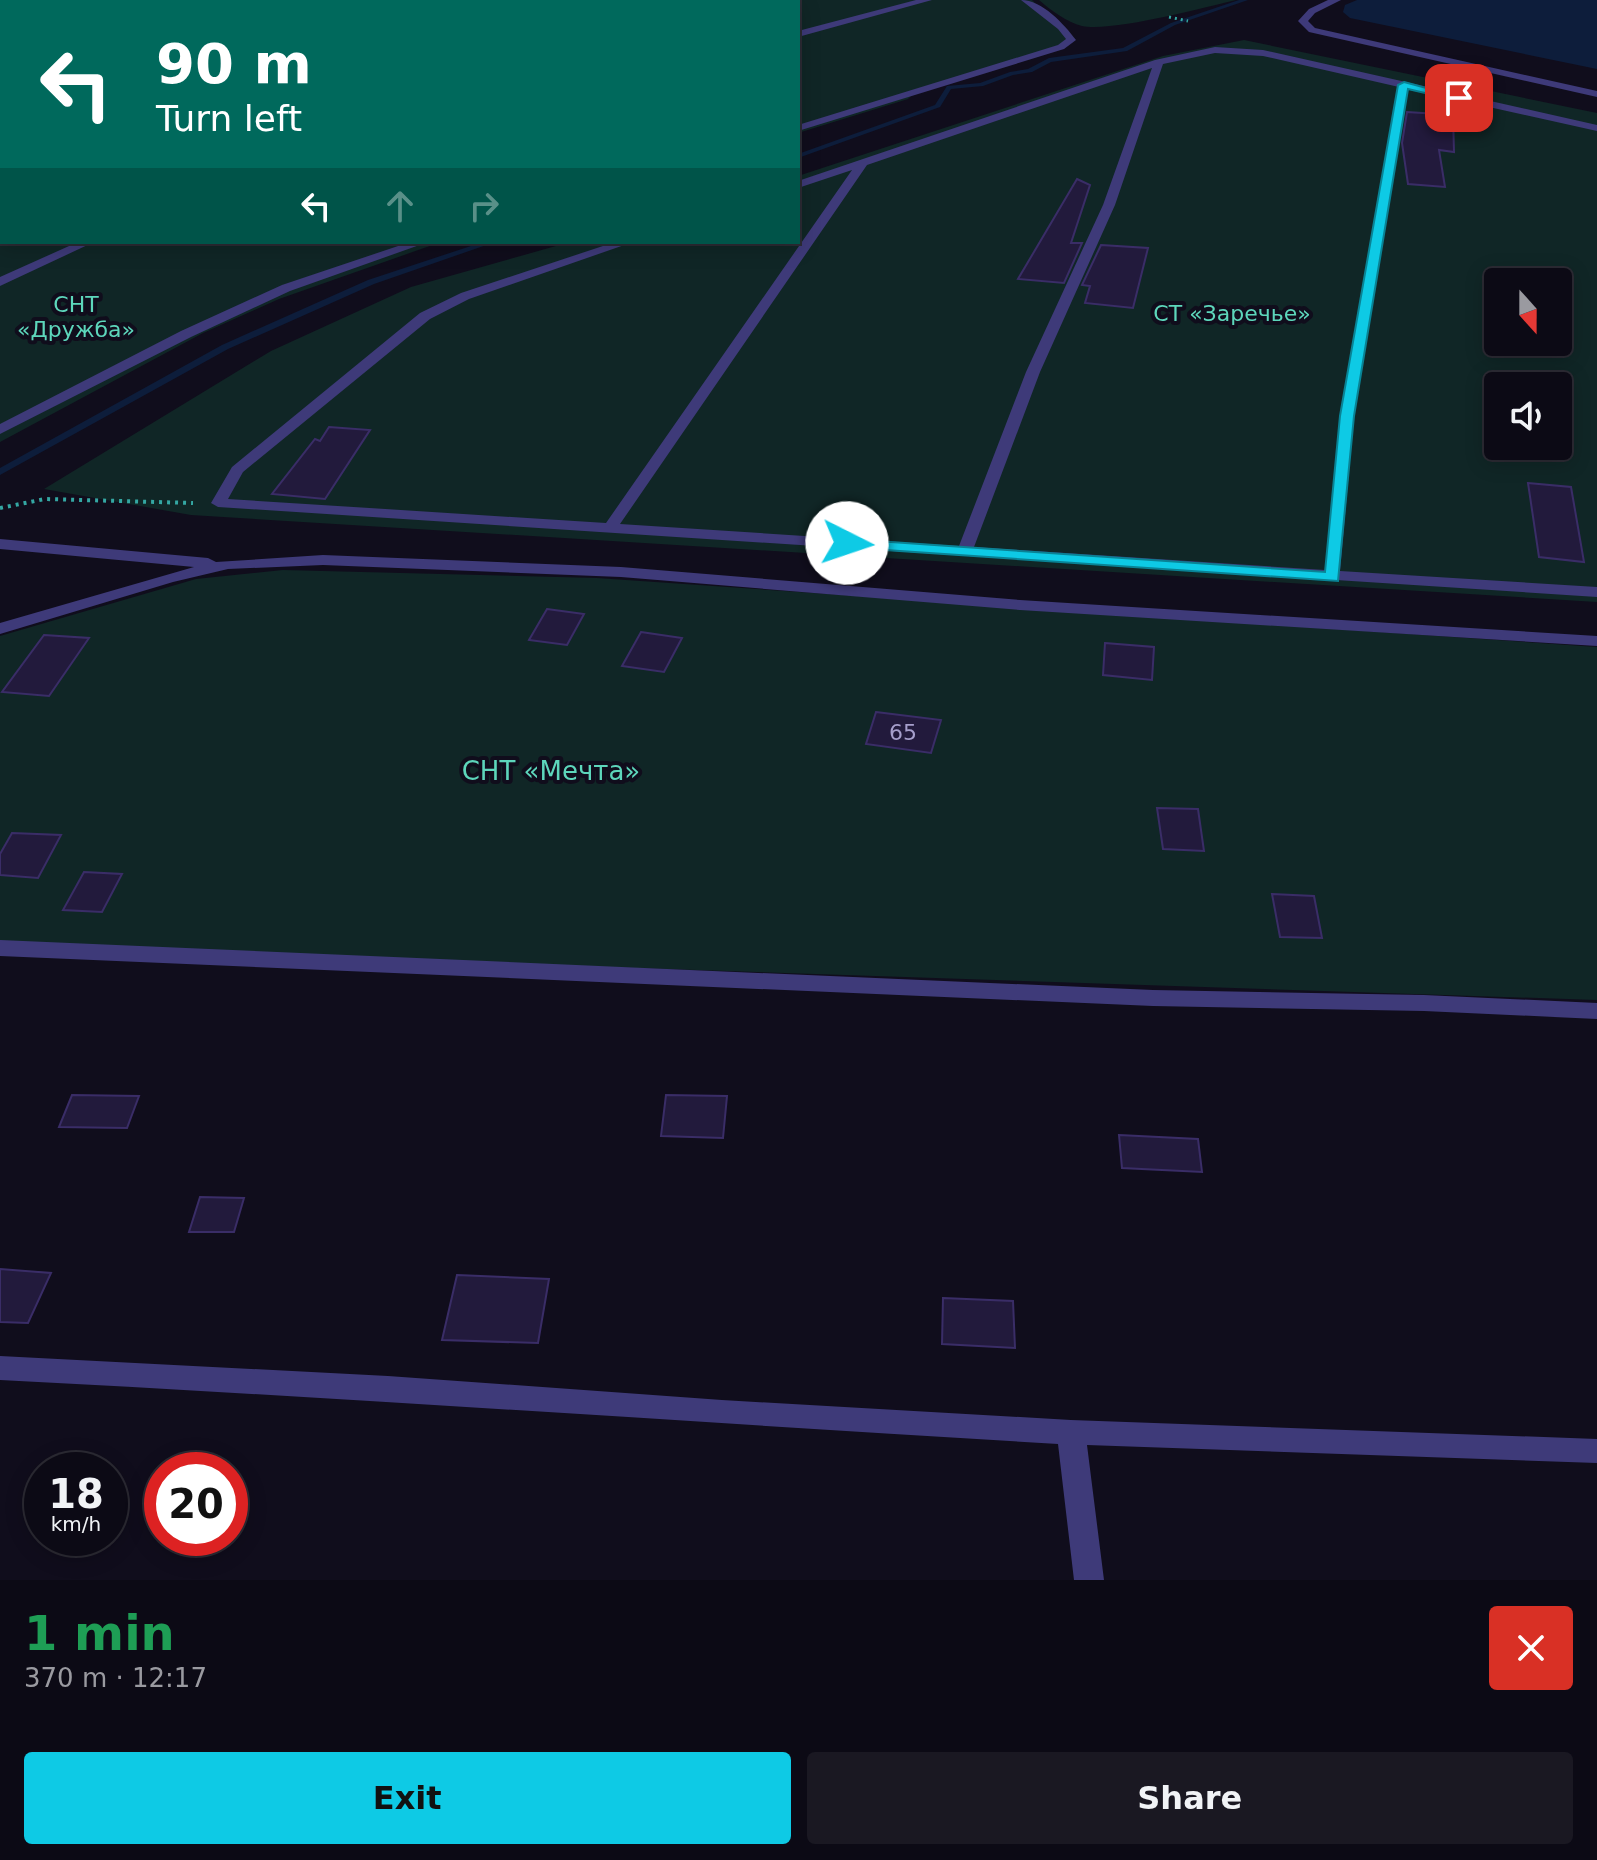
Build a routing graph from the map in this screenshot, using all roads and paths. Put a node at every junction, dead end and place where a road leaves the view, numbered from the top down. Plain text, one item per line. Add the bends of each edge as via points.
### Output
1 (927, 0) edge
2 (1026, 0) edge
3 (1336, 0) edge
4 (1169, 17) dead end
5 (1188, 21) dead end
6 (800, 33) edge
7 (1159, 62) junction
8 (1404, 85) junction
9 (1597, 94) edge
10 (800, 127) edge
11 (1597, 128) edge
12 (863, 163) junction
13 (800, 184) edge
14 (84, 244) edge
15 (416, 244) edge
16 (621, 244) edge
17 (0, 282) edge
18 (0, 430) edge
19 (218, 503) junction
20 (0, 508) edge
21 (610, 528) junction
22 (0, 544) edge
23 (965, 551) junction
24 (228, 564) junction
25 (1332, 577) junction
26 (1597, 592) edge
27 (0, 629) edge
28 (1597, 641) edge
29 (0, 948) edge
30 (1597, 1011) edge
31 (0, 1368) edge
32 (1071, 1432) junction
33 (1597, 1451) edge
34 (1089, 1580) edge

1 - 6 lane
2 - 10 lane via 1071,40
3 - 9 lane via 1303,21 1312,30 1344,39
4 - 5 path
7 - 8 lane via 1195,52 1237,50
7 - 12 lane
7 - 23 lane via 1109,205 1033,372
8 - 11 lane
8 - 25 lane via 1347,416
12 - 13 lane
12 - 21 lane
14 - 17 lane
15 - 18 lane via 286,288
16 - 19 lane via 465,296 425,316 237,470
19 - 20 path via 45,499
19 - 21 lane
21 - 23 lane
22 - 24 street
23 - 25 lane
24 - 27 street
24 - 28 street via 323,560 621,572 1020,605
25 - 26 lane
29 - 30 street via 1121,997
31 - 32 street
32 - 33 street
32 - 34 street

